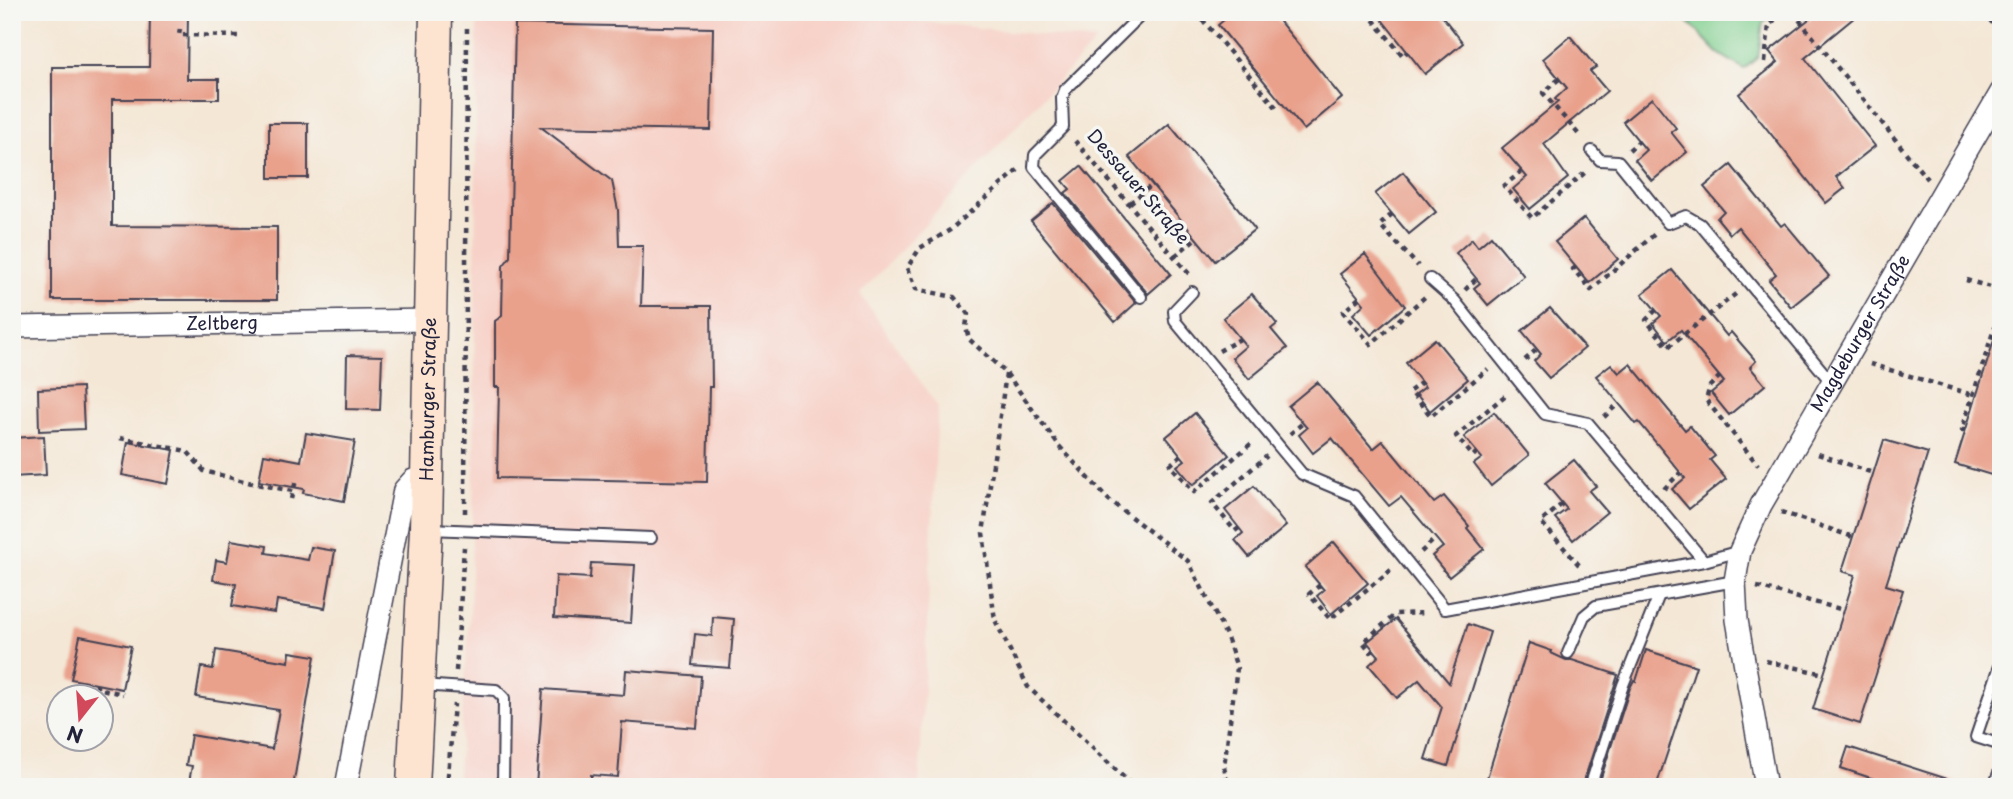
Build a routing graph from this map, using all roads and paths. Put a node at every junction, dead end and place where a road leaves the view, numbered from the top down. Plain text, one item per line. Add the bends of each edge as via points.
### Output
1 (436, 12) edge
2 (467, 12) edge
3 (1144, 12) edge
4 (1196, 12) edge
5 (1367, 12) edge
6 (1784, 12) edge
7 (1793, 12) edge
8 (1806, 12) edge
9 (1983, 12) edge
10 (1798, 19) junction
11 (180, 29) dead end
12 (2001, 33) edge
13 (239, 36) dead end
14 (1239, 51) dead end
15 (1407, 52) dead end
16 (1233, 55) junction
17 (1765, 62) dead end
18 (1559, 79) dead end
19 (2001, 92) edge
20 (1280, 101) dead end
21 (1062, 127) junction
22 (1035, 155) junction
23 (1596, 156) junction
24 (1522, 171) dead end
25 (1152, 185) dead end
26 (1941, 196) junction
27 (1130, 203) junction
28 (1392, 214) dead end
29 (1668, 223) junction
30 (1196, 238) dead end
31 (1175, 256) junction
32 (1576, 267) dead end
33 (1966, 280) dead end
34 (1434, 282) junction
35 (1751, 283) junction
36 (2001, 290) edge
37 (1192, 292) joint
38 (1141, 297) dead end
39 (1359, 298) dead end
40 (1656, 310) dead end
41 (430, 320) junction
42 (2001, 321) edge
43 (12, 327) edge
44 (1847, 357) junction
45 (1501, 358) junction
46 (1006, 373) junction
47 (1720, 376) dead end
48 (1422, 382) dead end
49 (1521, 383) junction
50 (1832, 383) junction
51 (1973, 395) junction
52 (1966, 430) dead end
53 (1267, 431) junction
54 (120, 438) dead end
55 (1279, 446) junction
56 (1795, 446) junction
57 (1477, 452) dead end
58 (1181, 455) dead end
59 (1873, 473) dead end
60 (427, 477) junction
61 (297, 478) dead end
62 (1773, 485) junction
63 (293, 491) junction
64 (291, 499) dead end
65 (1562, 504) dead end
66 (1761, 505) junction
67 (1239, 528) dead end
68 (426, 529) junction
69 (465, 529) junction
70 (1853, 537) dead end
71 (651, 538) dead end
72 (1740, 551) junction
73 (1404, 559) junction
74 (1704, 561) junction
75 (1593, 581) junction
76 (1735, 581) junction
77 (1320, 585) dead end
78 (1659, 595) junction
79 (1441, 605) junction
80 (1844, 610) dead end
81 (1374, 650) dead end
82 (1568, 653) dead end
83 (1743, 656) junction
84 (2001, 663) edge
85 (1824, 674) dead end
86 (420, 685) junction
87 (455, 686) junction
88 (116, 692) edge
89 (123, 694) dead end
90 (2001, 745) edge
91 (2001, 767) edge
92 (346, 787) edge
93 (414, 787) edge
94 (447, 787) edge
95 (503, 787) edge
96 (1134, 787) edge
97 (1228, 787) edge
98 (1590, 787) edge
99 (1766, 787) edge
100 (1994, 787) edge

1 - 41 main road, Hamburger Straße
2 - 69 path
3 - 21 lane, Dessauer Straße via 1065,90
4 - 16 path
5 - 15 path via 1403,56
6 - 17 path via 1769,24
7 - 10 path
8 - 10 path
9 - 12 path
10 - 26 path
11 - 13 path via 179,35
14 - 16 path
16 - 20 path via 1275,106
18 - 23 path via 1543,93
19 - 26 street, Magdeburger Straße
21 - 22 lane
21 - 27 path, Dessauer Straße
22 - 38 lane via 1034,167
22 - 46 path via 950,230 920,248 907,268 916,289 954,298 968,314 969,339
23 - 24 path via 1532,218 1504,186
23 - 29 lane via 1618,161
25 - 27 path
26 - 44 street, Magdeburger Straße
27 - 31 path, Dessauer Straße
28 - 34 path via 1380,225
29 - 32 path via 1591,290 1573,269
29 - 35 lane via 1686,216 1700,224
30 - 31 path
31 - 37 path, Dessauer Straße via 1190,274
33 - 36 path
34 - 39 path via 1371,344 1343,312
34 - 45 lane
35 - 40 path via 1668,347 1646,320
35 - 50 lane
37 - 53 lane via 1174,311 1175,321
41 - 43 street, Zeltberg
41 - 60 main road, Hamburger Straße
42 - 51 path via 1994,329
44 - 50 street, Magdeburger Straße
44 - 51 path
45 - 48 path via 1431,416 1410,391
45 - 49 lane
46 - 96 path via 984,533 995,620 1028,687
46 - 97 path via 1059,446 1109,500 1188,561 1227,637 1237,668 1224,766
47 - 62 path via 1710,386 1706,400
49 - 57 path via 1456,436 1473,456
49 - 74 lane via 1545,414 1588,423
50 - 56 street, Magdeburger Straße
51 - 52 path via 1962,430
53 - 55 lane
53 - 58 path via 1194,492 1170,465
54 - 63 path via 187,451 204,471
55 - 67 path via 1212,503 1235,531
55 - 73 lane via 1302,474 1354,496
56 - 59 path
56 - 62 street, Magdeburger Straße
60 - 68 main road, Hamburger Straße
60 - 92 street via 413,480 404,490
61 - 63 path
62 - 66 street, Magdeburger Straße
63 - 64 path
65 - 75 path via 1541,522
66 - 70 path
66 - 72 street, Magdeburger Straße
68 - 69 lane
68 - 86 main road, Hamburger Straße
69 - 71 lane
69 - 87 path
72 - 74 lane
72 - 76 street, Magdeburger Straße
73 - 77 path via 1330,619 1309,594
73 - 79 lane
74 - 75 lane
75 - 79 lane via 1445,609
76 - 78 lane
76 - 80 path
76 - 83 street, Magdeburger Straße
78 - 82 lane via 1596,606 1584,616
78 - 98 lane
79 - 81 path via 1431,612 1396,614 1363,642
83 - 85 path
83 - 99 street, Magdeburger Straße
84 - 90 lane via 1976,737
86 - 87 lane
86 - 93 main road, Hamburger Straße
87 - 94 path
87 - 95 lane via 496,690 504,698
88 - 89 path
91 - 100 lane

